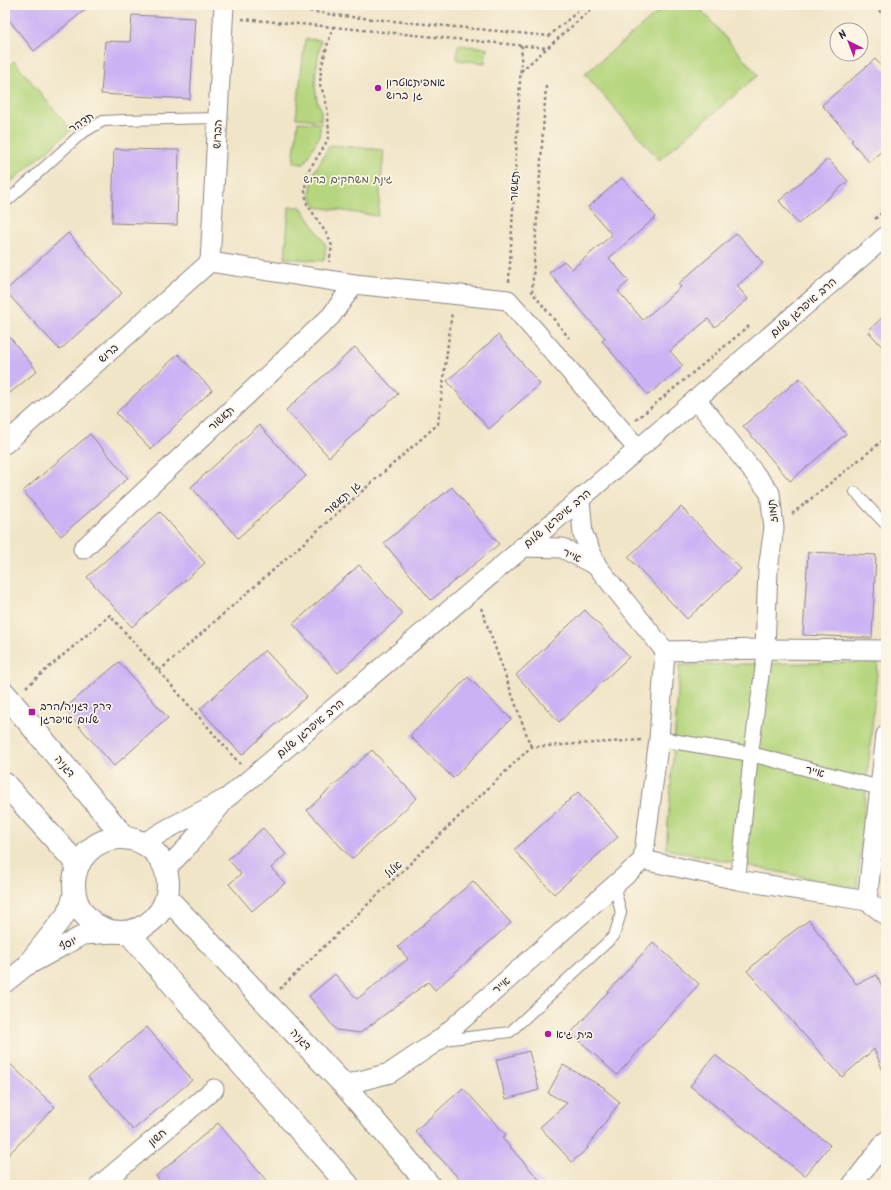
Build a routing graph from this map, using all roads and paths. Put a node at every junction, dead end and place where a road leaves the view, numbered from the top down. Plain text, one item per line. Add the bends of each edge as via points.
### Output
1 (268, 5) edge
2 (585, 5) edge
3 (596, 5) edge
4 (876, 5) edge
5 (224, 11) edge
6 (886, 21) edge
7 (333, 28) junction
8 (522, 45) junction
9 (547, 48) junction
10 (520, 71) junction
11 (546, 86) dead end
12 (218, 118) junction
13 (5, 203) edge
14 (886, 209) edge
15 (874, 220) dead end
16 (886, 236) edge
17 (210, 262) junction
18 (328, 280) junction
19 (354, 284) junction
20 (454, 294) junction
21 (508, 300) junction
22 (749, 326) dead end
23 (571, 341) dead end
24 (696, 399) junction
25 (635, 420) dead end
26 (886, 438) edge
27 (5, 444) edge
28 (638, 448) junction
29 (855, 492) dead end
30 (580, 499) junction
31 (886, 525) edge
32 (774, 528) junction
33 (83, 548) dead end
34 (522, 548) junction
35 (597, 566) junction
36 (474, 589) junction
37 (764, 649) junction
38 (886, 650) edge
39 (665, 651) junction
40 (159, 672) junction
41 (8, 698) edge
42 (886, 735) edge
43 (659, 739) junction
44 (531, 747) junction
45 (750, 754) junction
46 (251, 778) junction
47 (5, 784) edge
48 (880, 788) junction
49 (227, 798) junction
50 (135, 840) junction
51 (643, 860) junction
52 (78, 865) junction
53 (166, 869) junction
54 (738, 880) junction
55 (614, 884) junction
56 (74, 893) junction
57 (167, 898) junction
58 (867, 900) junction
59 (886, 915) edge
60 (122, 932) junction
61 (24, 967) junction
62 (5, 983) edge
63 (266, 1002) junction
64 (439, 1040) junction
65 (344, 1085) junction
66 (214, 1089) dead end
67 (886, 1141) edge
68 (100, 1185) edge
69 (348, 1185) edge
70 (429, 1185) edge
71 (852, 1185) edge

1 - 2 path via 342,16 549,36
3 - 9 path
4 - 6 path
5 - 7 path
5 - 12 street, הברוש
7 - 8 path
7 - 18 path via 320,85 325,97 329,136 306,174 305,191 307,204 332,246
8 - 9 path
8 - 10 path, תאשור
9 - 10 path
10 - 21 path, תאשור
11 - 23 path via 532,292
12 - 13 lane, תדהר via 103,121 81,134
12 - 17 street, הברוש
14 - 15 path
16 - 24 street, הרב איפרגן שלום
17 - 18 street
17 - 27 street, ברוש
18 - 19 street
19 - 20 street
19 - 33 street, תאשור via 331,316
20 - 21 street
20 - 40 path, גן תאשור via 438,424
21 - 28 street
22 - 25 path
24 - 28 street, הרב איפרגן שלום
24 - 32 street, תמוז via 770,493
26 - 32 path
28 - 30 street, הרב איפרגן שלום
29 - 31 lane
30 - 34 street, הרב איפרגן שלום
30 - 35 street, אייר via 583,534
32 - 37 street, תמוז via 768,569
34 - 35 street, אייר via 562,548
34 - 36 street, הרב איפרגן שלום
35 - 39 street, אייר
36 - 44 path
36 - 46 street, הרב איפרגן שלום
37 - 38 street
37 - 39 street
37 - 45 street
39 - 43 street
40 - 41 path via 110,615
40 - 46 path
41 - 50 street, דגניה
42 - 48 street
43 - 44 path
43 - 45 street, אייר
43 - 51 street
44 - 63 path, אלול
45 - 48 street, אייר
45 - 54 street
46 - 49 street, הרב איפרגן שלום
47 - 52 street
48 - 58 street
49 - 50 street, הרב איפרגן שלום via 169,828
49 - 53 street, הרב איפרגן שלום
50 - 52 street via 108,839 96,844
50 - 53 street via 158,854
51 - 54 street
51 - 55 street, אייר
52 - 56 street via 73,880
53 - 57 street via 169,884
54 - 58 street
55 - 64 street, אייר
55 - 64 lane via 621,913 614,936 510,1032
56 - 60 street via 85,917 98,928
56 - 61 street, יוסף via 67,913
57 - 60 street via 160,913 148,925
57 - 63 street, דגניה
58 - 59 street
60 - 61 street, יוסף via 83,935
60 - 69 street
61 - 62 street, יוסף
63 - 65 street, דגניה
64 - 65 street, אייר via 390,1073
65 - 70 street, דגניה
66 - 68 street, חשון
67 - 71 street

